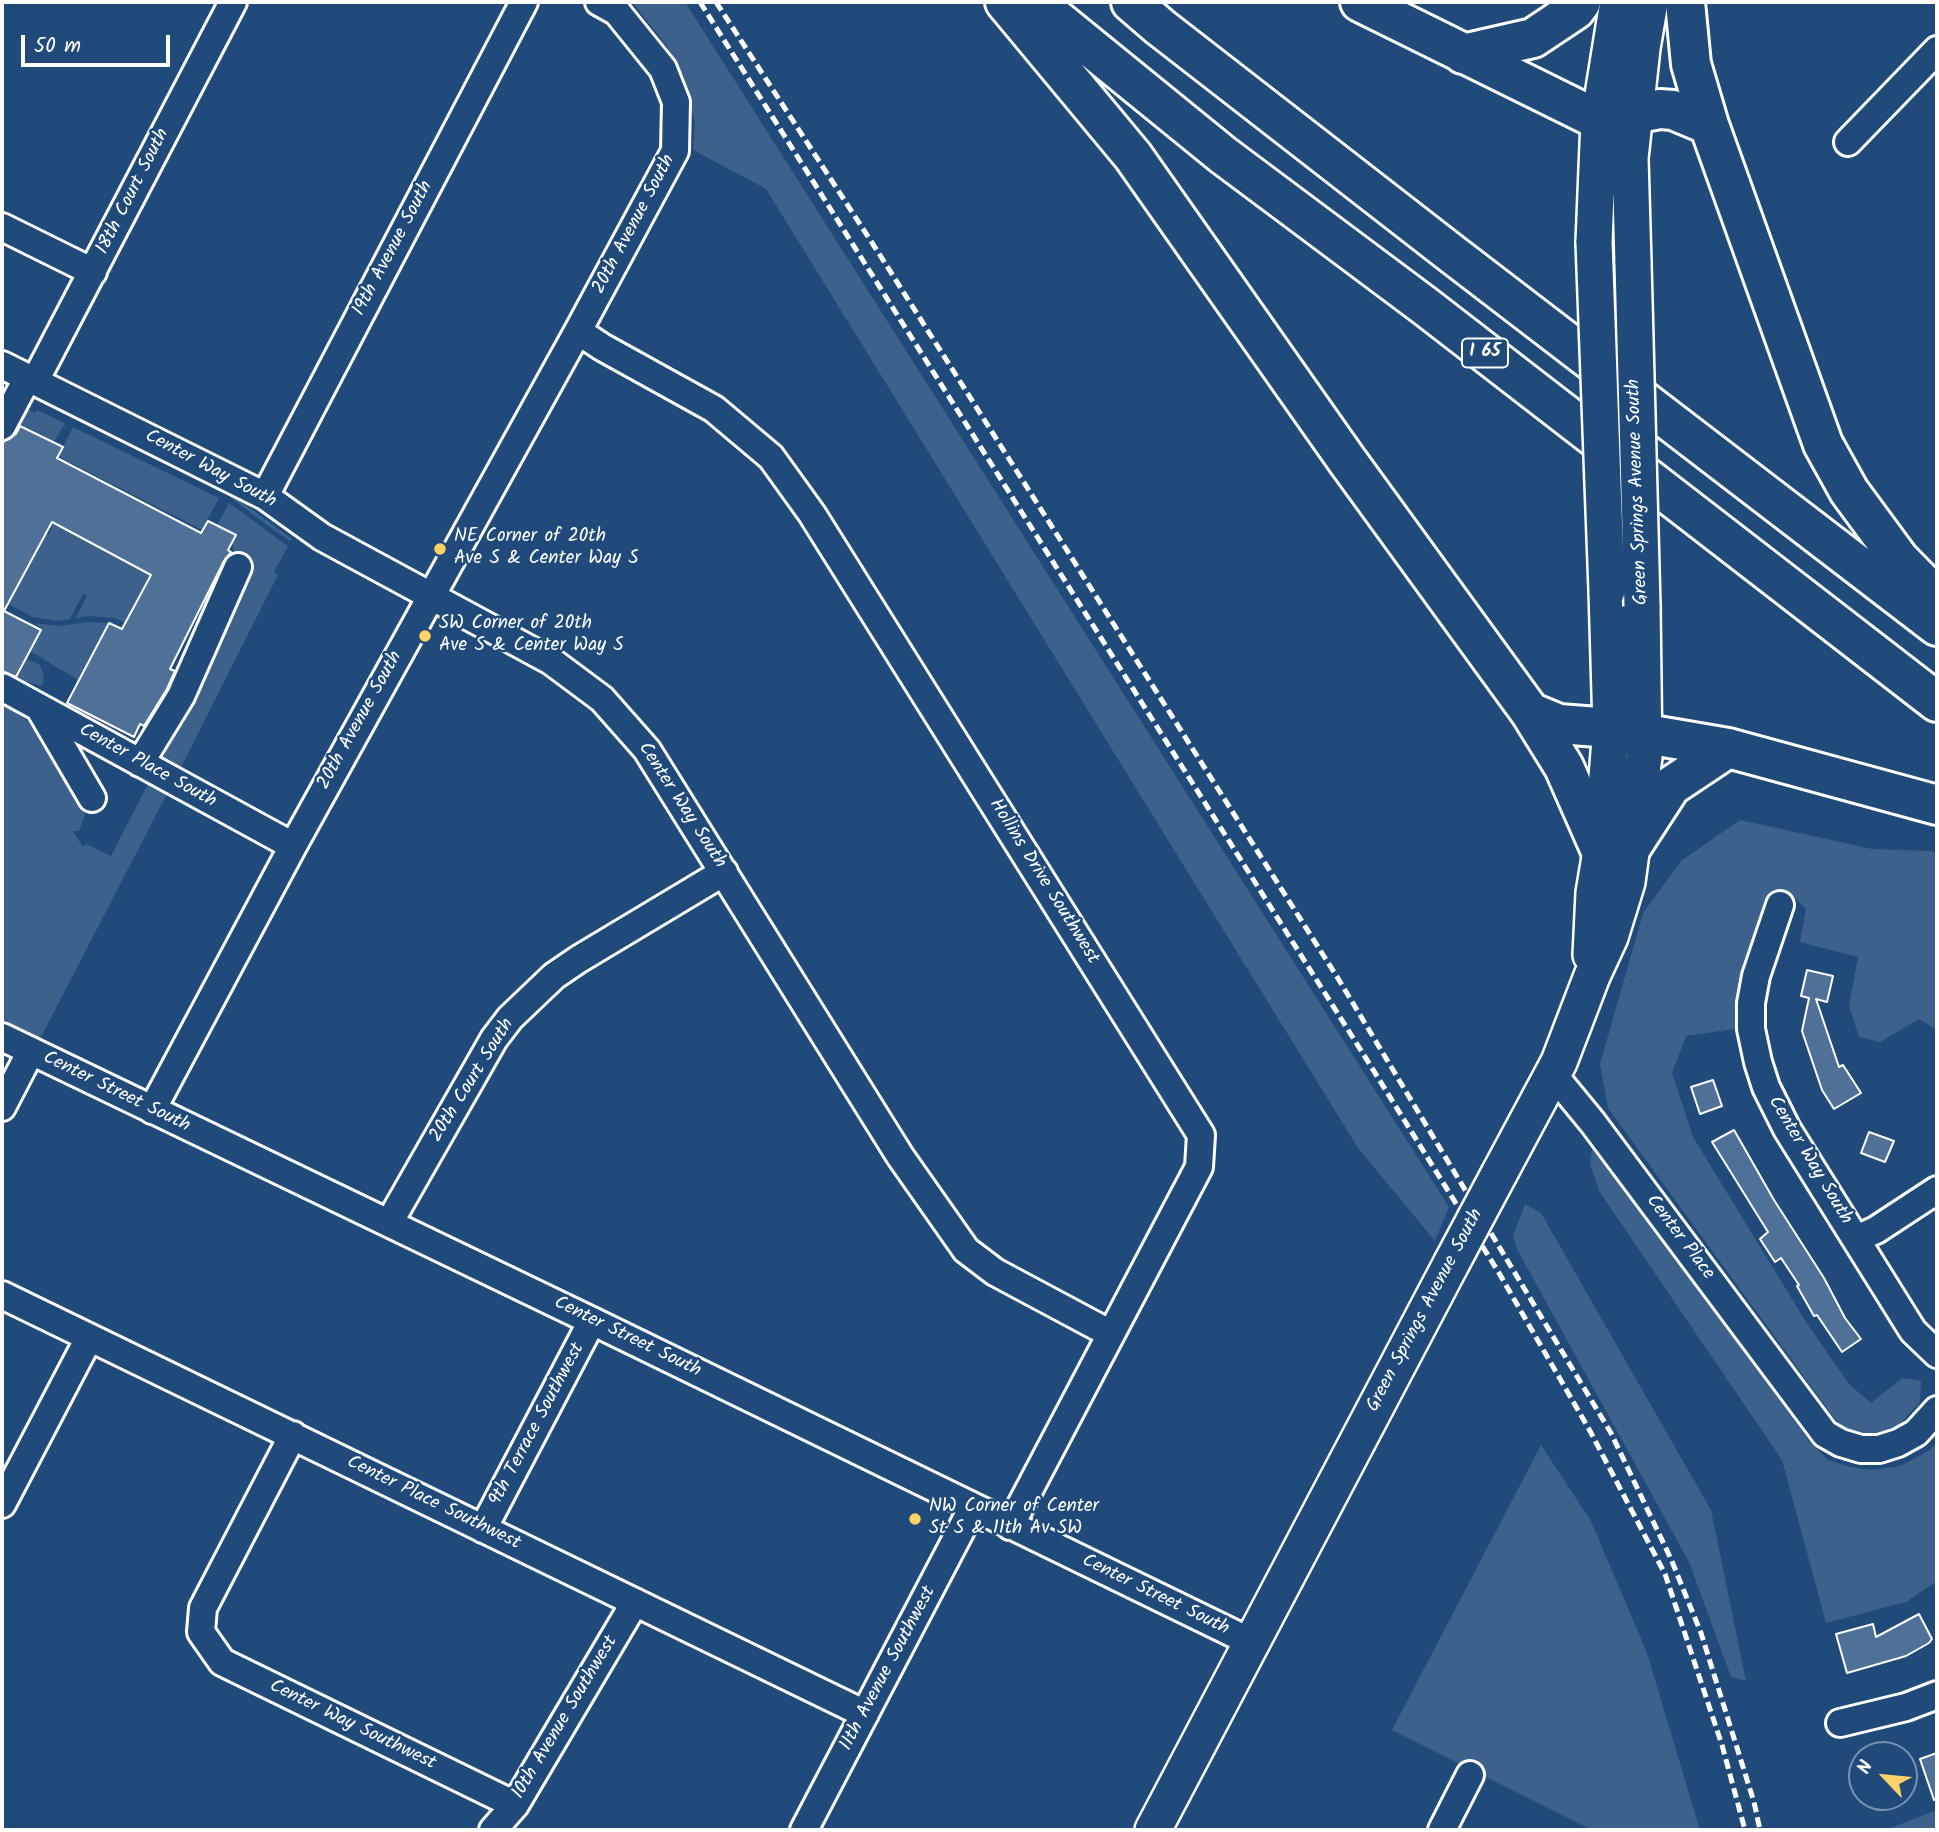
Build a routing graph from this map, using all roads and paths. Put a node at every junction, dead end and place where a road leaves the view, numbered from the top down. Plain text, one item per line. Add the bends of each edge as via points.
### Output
1 (233, 2) edge
2 (524, 2) edge
3 (599, 2) edge
4 (1005, 2) edge
5 (1035, 2) edge
6 (1131, 2) edge
7 (1360, 2) edge
8 (1581, 2) edge
9 (1618, 2) edge
10 (1650, 2) edge
11 (1685, 2) edge
12 (1937, 50) edge
13 (1463, 54) junction
14 (1616, 117) junction
15 (1709, 125) junction
16 (1848, 142) dead end
17 (2, 227) edge
18 (93, 272) junction
19 (578, 331) junction
20 (2, 365) edge
21 (31, 379) junction
22 (2, 426) edge
23 (265, 496) junction
24 (238, 567) dead end
25 (430, 596) junction
26 (1937, 598) edge
27 (1937, 626) edge
28 (2, 687) edge
29 (1937, 702) edge
30 (39, 708) junction
31 (1530, 712) junction
32 (1628, 730) junction
33 (1728, 748) junction
34 (140, 763) junction
35 (92, 798) dead end
36 (1937, 805) edge
37 (293, 846) junction
38 (1617, 848) junction
39 (724, 872) junction
40 (1780, 905) dead end
41 (2, 1037) edge
42 (31, 1051) junction
43 (1552, 1073) junction
44 (2, 1107) edge
45 (152, 1110) junction
46 (1937, 1190) edge
47 (389, 1223) junction
48 (1856, 1239) junction
49 (2, 1295) edge
50 (592, 1321) junction
51 (1111, 1334) junction
52 (89, 1338) junction
53 (1937, 1354) edge
54 (1937, 1410) edge
55 (293, 1435) junction
56 (2, 1504) edge
57 (973, 1507) junction
58 (1010, 1526) junction
59 (483, 1529) junction
60 (635, 1602) junction
61 (1251, 1642) junction
62 (1937, 1695) edge
63 (865, 1714) junction
64 (1840, 1723) dead end
65 (1470, 1775) dead end
66 (515, 1805) junction
67 (493, 1830) edge
68 (804, 1830) edge
69 (1153, 1830) edge
70 (1442, 1830) edge

1 - 18 street, 18th Court South
2 - 23 street, 19th Avenue South
3 - 19 street, 20th Avenue South via 617,12 663,69 676,102 675,151
4 - 31 highway via 1133,156
5 - 29 highway, I 65 via 1223,155
6 - 27 highway
7 - 13 highway
8 - 13 highway via 1533,38
9 - 14 main road, Green Springs Avenue South
10 - 14 main road, Green Springs Avenue South
11 - 15 highway via 1691,64
12 - 16 street
13 - 14 highway
14 - 15 highway via 1673,110
14 - 32 main road, Green Springs Avenue South, bridge via 1630,158 1642,606
14 - 32 main road, Green Springs Avenue South, bridge via 1594,242 1607,591
15 - 26 highway via 1823,444 1849,491 1899,559
17 - 18 street
18 - 21 street, 18th Court South
19 - 25 street, 20th Avenue South
19 - 51 street, Hollins Drive Southwest via 714,409 771,457 812,514 1201,1135 1199,1167
20 - 21 street, Center Way South
21 - 22 street, 18th Court South
21 - 23 street, Center Way South
23 - 25 street, Center Way South via 322,537
24 - 34 street via 181,696
25 - 37 street, 20th Avenue South
25 - 39 street, Center Way South via 551,661 602,699 647,750
28 - 30 street, Center Place South
30 - 34 street, Center Place South
30 - 35 street
31 - 32 highway via 1559,724
31 - 38 highway
32 - 33 highway
32 - 38 main road, Green Springs Avenue South via 1644,757
33 - 36 highway
33 - 38 highway via 1671,786
34 - 37 street, Center Place South
37 - 45 street, 20th Avenue South
38 - 43 main road, Green Springs Avenue South via 1627,882
39 - 47 street, 20th Court South via 554,976 517,1011 494,1039
39 - 51 street, Center Way South via 900,1156 966,1250 995,1272
40 - 48 street, Center Way South via 1751,1003 1758,1062 1787,1129
41 - 42 street, Center Street South
42 - 44 street
42 - 45 street, Center Street South
43 - 54 street, Center Place via 1825,1434 1861,1449 1879,1449 1916,1433
43 - 61 main road, Green Springs Avenue South, bridge
45 - 47 street, Center Street South
46 - 48 street
47 - 50 street, Center Street South
48 - 53 street, Center Way South via 1913,1331
49 - 52 street, Center Place Southwest
50 - 57 street, Center Street South
50 - 59 street, 9th Terrace Southwest
51 - 58 street, Hollins Drive Southwest
52 - 55 street, Center Place Southwest
52 - 56 street
55 - 59 street, Center Place Southwest
55 - 66 street, Center Way Southwest via 203,1608 201,1632 222,1662
57 - 58 street, Center Street South
57 - 63 street, 11th Avenue Southwest
58 - 61 street, Center Street South
59 - 60 street, Center Place Southwest
60 - 63 street, Center Place Southwest
60 - 66 street, 10th Avenue Southwest
61 - 69 main road, Green Springs Avenue South
62 - 64 street
63 - 68 street, 11th Avenue Southwest
65 - 70 street
66 - 67 street, 10th Avenue Southwest

